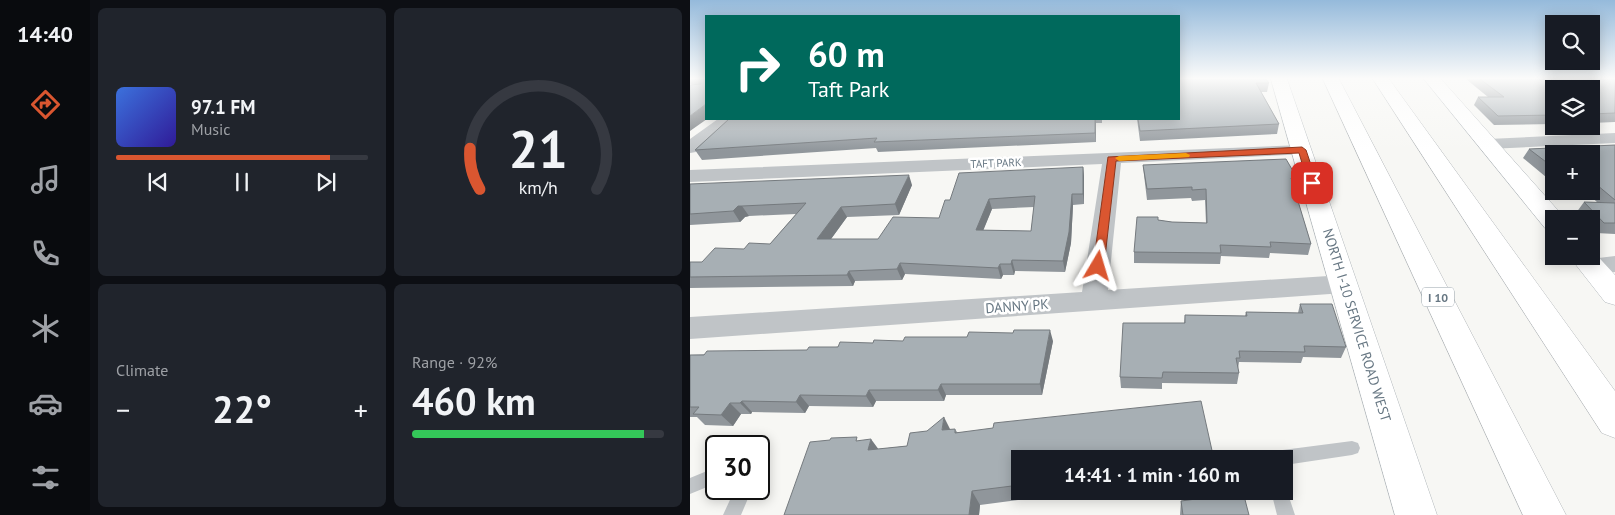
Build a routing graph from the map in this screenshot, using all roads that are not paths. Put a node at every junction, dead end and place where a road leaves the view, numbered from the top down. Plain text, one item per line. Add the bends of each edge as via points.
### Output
1 (1287, 103) edge
2 (1343, 103) edge
3 (1397, 103) edge
4 (1453, 103) edge
5 (727, 120) edge
6 (1615, 138) edge
7 (1488, 144) junction
8 (690, 148) edge
9 (1302, 150) junction
10 (1112, 159) junction
11 (690, 176) edge
12 (1545, 211) edge
13 (1598, 265) edge
14 (1344, 284) junction
15 (1615, 294) edge
16 (1094, 301) junction
17 (690, 328) edge
18 (1615, 422) edge
19 (1352, 448) dead end
20 (1293, 456) edge
21 (705, 480) edge
22 (690, 486) edge
23 (739, 500) edge
24 (1282, 500) edge
25 (732, 515) edge
26 (1286, 515) edge
27 (1416, 515) edge
28 (1545, 515) edge

1 - 9 main road, NORTH I-10 SERVICE ROAD WEST
2 - 28 main road, I 10
3 - 18 main road
4 - 7 main road
5 - 8 street
6 - 7 street
7 - 12 main road
9 - 10 street, TAFT PARK
9 - 14 main road, NORTH I-10 SERVICE ROAD WEST
10 - 11 street, TAFT PARK
10 - 16 street
13 - 15 main road
14 - 16 street, DANNY PK
14 - 27 main road, NORTH I-10 SERVICE ROAD WEST
16 - 17 street, DANNY PK
19 - 20 lane
21 - 22 lane
23 - 25 lane
24 - 26 lane

